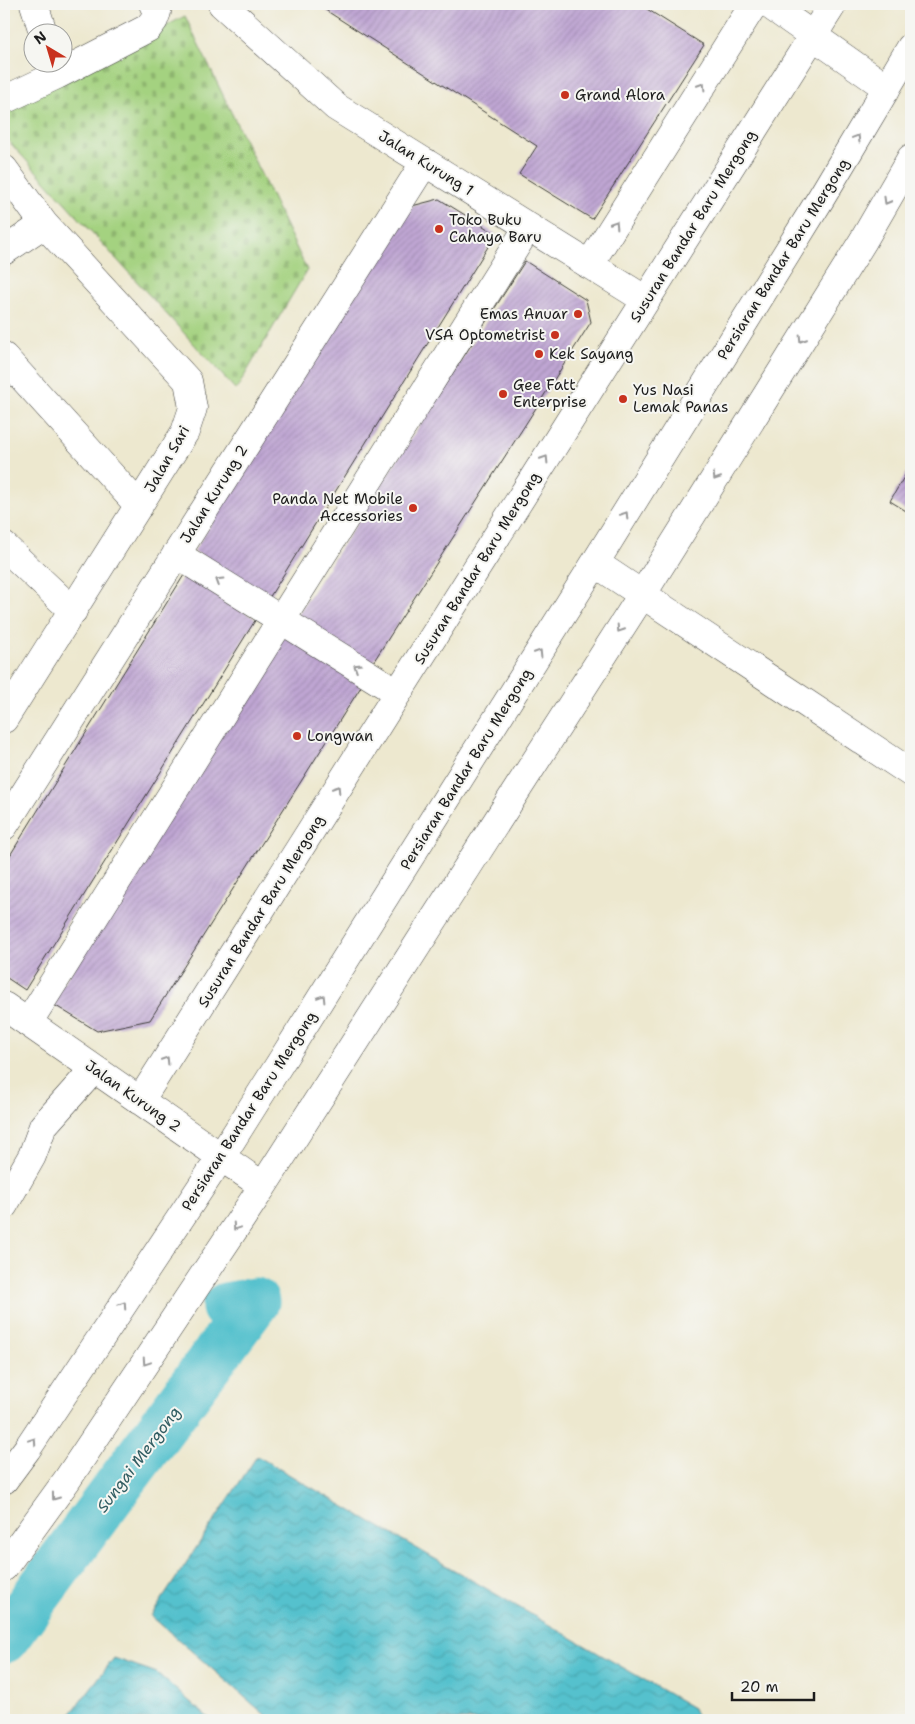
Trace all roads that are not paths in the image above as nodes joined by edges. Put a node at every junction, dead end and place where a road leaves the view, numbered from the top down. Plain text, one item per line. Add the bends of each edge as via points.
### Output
1 (34, 4) edge
2 (154, 4) edge
3 (222, 4) edge
4 (754, 4) edge
5 (768, 4) edge
6 (833, 4) edge
7 (40, 22) edge
8 (813, 36) junction
9 (911, 47) edge
10 (72, 62) edge
11 (50, 72) edge
12 (887, 88) junction
13 (4, 100) edge
14 (911, 158) edge
15 (425, 162) junction
16 (4, 169) edge
17 (44, 224) junction
18 (528, 227) junction
19 (4, 251) edge
20 (589, 265) junction
21 (646, 300) junction
22 (4, 357) edge
23 (139, 506) junction
24 (4, 546) edge
25 (176, 554) junction
26 (595, 563) junction
27 (642, 594) junction
28 (73, 610) junction
29 (282, 620) junction
30 (398, 693) junction
31 (4, 719) edge
32 (911, 773) edge
33 (4, 826) edge
34 (4, 1006) edge
35 (28, 1023) junction
36 (94, 1069) junction
37 (140, 1101) junction
38 (221, 1158) junction
39 (263, 1186) junction
40 (4, 1206) edge
41 (4, 1480) edge
42 (4, 1567) edge

1 - 7 street
2 - 10 street via 157,12 148,28
3 - 15 street, Jalan Kurung 1 via 336,107
20 -> 4 street
5 - 8 street
6 - 8 street, Susuran Bandar Baru Mergong
8 - 12 street
8 - 21 street, Susuran Bandar Baru Mergong
9 - 12 street, Persiaran Bandar Baru Mergong
11 - 13 street
26 -> 12 street, Persiaran Bandar Baru Mergong
14 -> 27 street via 863,241
15 - 18 street, Jalan Kurung 1
15 - 25 street, Jalan Kurung 2
16 - 17 street, Jalan Sari
17 - 19 street
17 - 23 street, Jalan Sari via 188,380 194,408 185,432
18 - 20 street, Jalan Kurung 1
18 - 29 street
20 - 21 street, Jalan Kurung 1
30 -> 21 street, Susuran Bandar Baru Mergong
22 - 23 street
23 - 28 street, Jalan Sari
24 - 28 street
29 -> 25 street
25 - 33 street, Jalan Kurung 2
26 - 27 street
38 -> 26 street, Persiaran Bandar Baru Mergong
27 - 32 street
27 -> 39 street
28 - 31 street, Jalan Sari
30 -> 29 street
29 - 35 street
37 -> 30 street, Susuran Bandar Baru Mergong
34 - 35 street, Jalan Kurung 2
35 - 36 street, Jalan Kurung 2
36 - 37 street, Jalan Kurung 2
36 - 40 street via 43,1126 32,1156
37 - 38 street, Jalan Kurung 2
38 - 39 street, Jalan Kurung 2
41 -> 38 street, Persiaran Bandar Baru Mergong
39 -> 42 street via 67,1480

